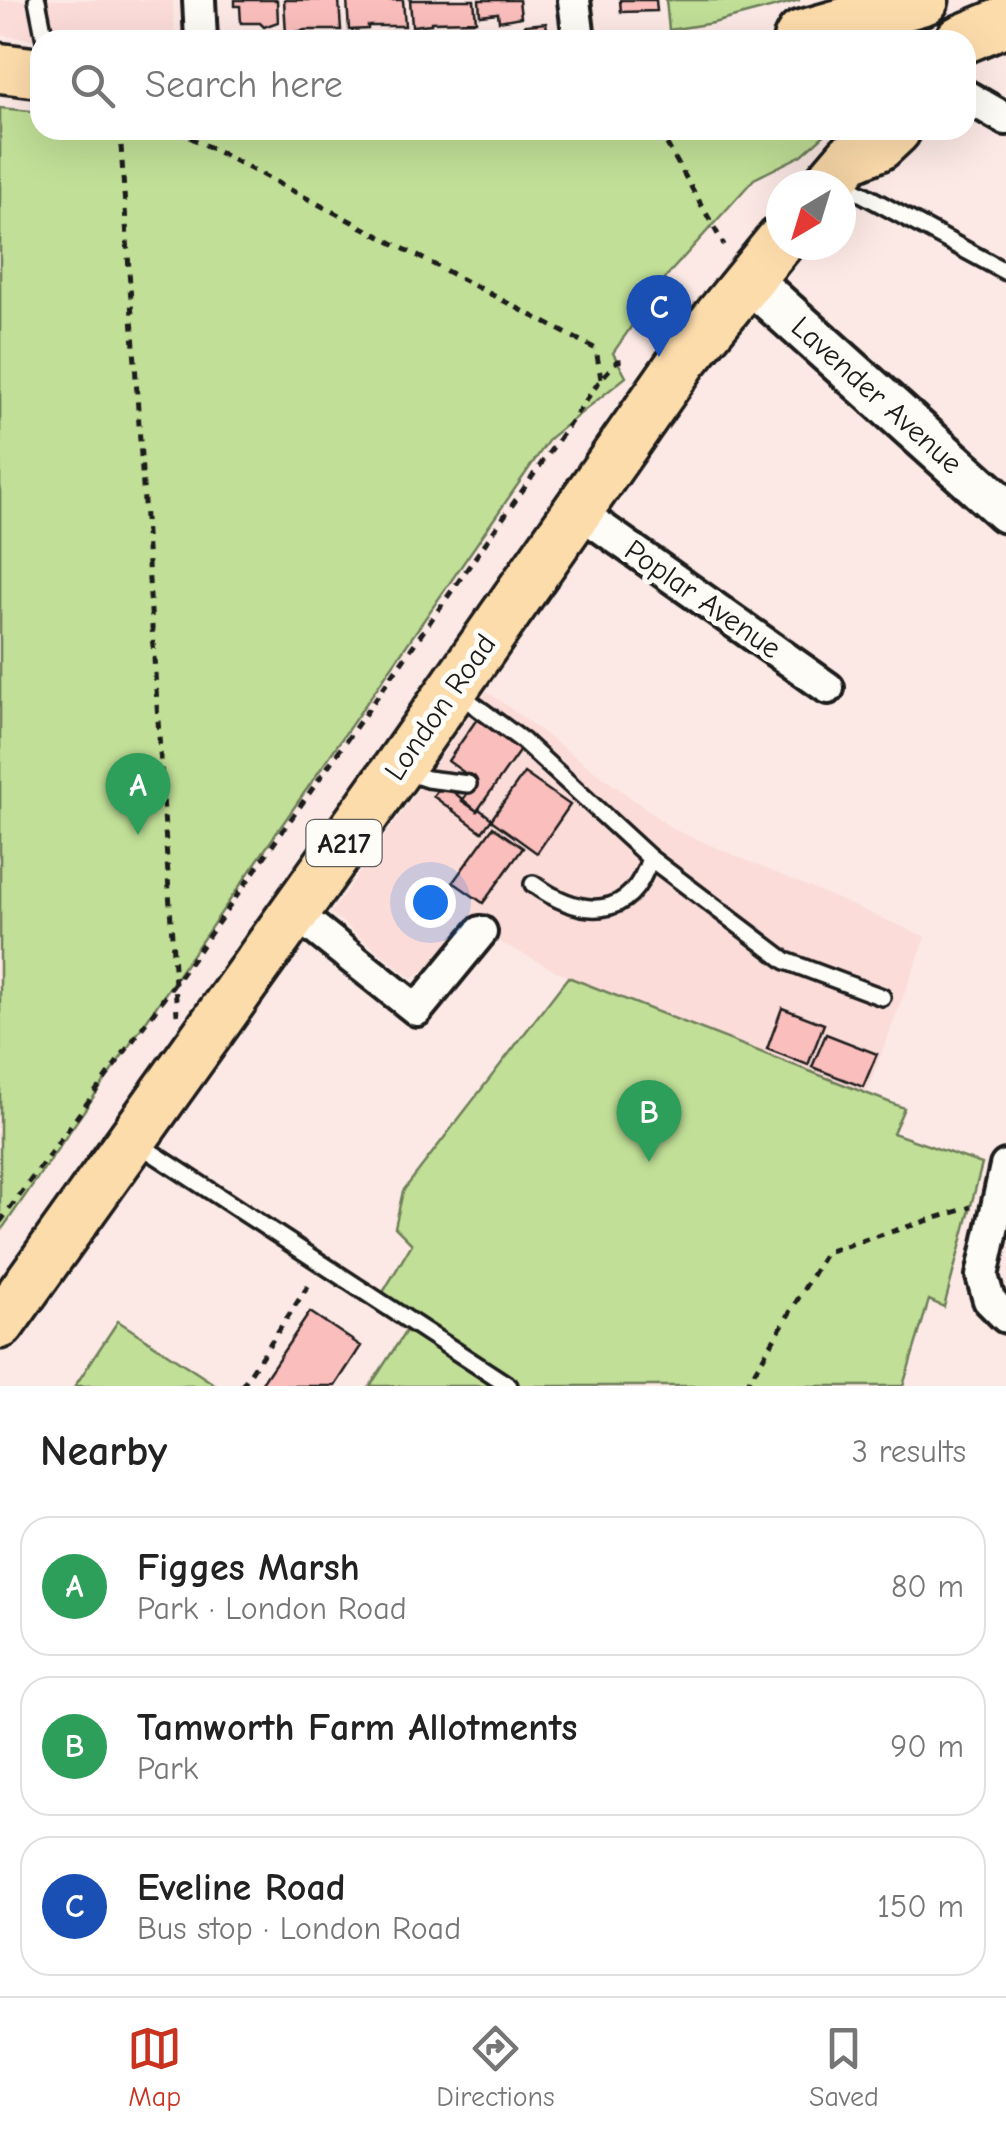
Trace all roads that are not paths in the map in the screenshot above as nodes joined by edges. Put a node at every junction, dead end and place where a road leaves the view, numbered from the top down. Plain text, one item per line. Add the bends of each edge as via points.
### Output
1 (36, 0) edge
2 (198, 0) edge
3 (574, 0) edge
4 (922, 9) edge
5 (1006, 21) edge
6 (42, 30) edge
7 (200, 30) edge
8 (577, 30) edge
9 (817, 30) edge
10 (940, 30) edge
11 (976, 33) edge
12 (0, 68) edge
13 (30, 72) edge
14 (976, 102) edge
15 (1006, 119) edge
16 (886, 140) edge
17 (843, 161) edge
18 (766, 247) edge
19 (736, 262) junction
20 (1006, 272) edge
21 (578, 510) junction
22 (1006, 511) edge
23 (828, 688) dead end
24 (450, 693) junction
25 (397, 769) junction
26 (468, 784) dead end
27 (650, 858) junction
28 (534, 884) dead end
29 (294, 912) junction
30 (481, 932) dead end
31 (882, 997) dead end
32 (136, 1134) junction
33 (1006, 1166) edge
34 (1006, 1317) edge
35 (0, 1324) edge
36 (509, 1386) edge

1 - 6 lane
2 - 7 street
3 - 8 street
4 - 9 main road
4 - 10 main road
5 - 11 main road
12 - 13 main road
14 - 15 street
16 - 17 main road
17 - 20 lane via 856,190
18 - 19 main road, London Road / A217
19 - 21 main road, London Road / A217 via 684,359
19 - 22 street, Lavender Avenue
21 - 23 street, Poplar Avenue
21 - 24 main road, London Road / A217
24 - 25 main road, London Road / A217
24 - 27 lane via 523,742
25 - 26 lane
25 - 29 main road, London Road / A217
27 - 28 lane via 625,900 602,910 556,900
27 - 31 lane via 786,962
29 - 30 street via 417,1010
29 - 32 main road, London Road / A217
32 - 35 main road, London Road / A217
32 - 36 lane via 150,1152
33 - 34 street via 982,1276 989,1300

